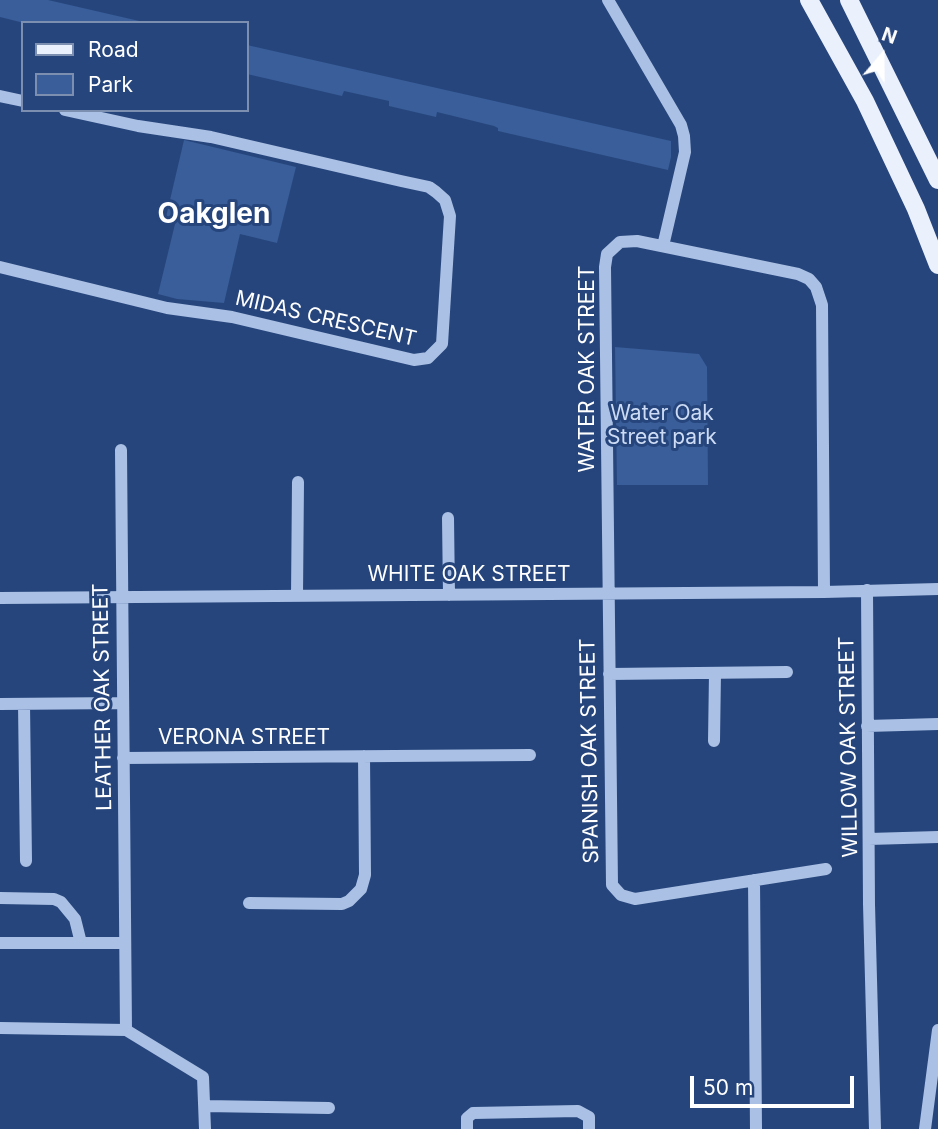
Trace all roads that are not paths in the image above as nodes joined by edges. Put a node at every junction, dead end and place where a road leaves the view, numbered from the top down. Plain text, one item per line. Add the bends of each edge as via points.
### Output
1 (608, 0) edge
2 (809, 0) edge
3 (849, 0) edge
4 (0, 96) edge
5 (21, 100) edge
6 (74, 112) edge
7 (938, 180) edge
8 (663, 246) junction
9 (938, 265) edge
10 (0, 267) edge
11 (121, 450) dead end
12 (298, 482) dead end
13 (448, 518) dead end
14 (938, 589) edge
15 (867, 590) junction
16 (824, 592) junction
17 (608, 594) junction
18 (449, 595) junction
19 (297, 596) junction
20 (122, 597) junction
21 (0, 598) edge
22 (787, 672) dead end
23 (715, 673) junction
24 (608, 674) junction
25 (123, 703) junction
26 (0, 704) edge
27 (24, 704) junction
28 (938, 724) edge
29 (867, 726) junction
30 (714, 741) dead end
31 (530, 755) dead end
32 (364, 756) junction
33 (124, 758) junction
34 (938, 837) edge
35 (869, 839) junction
36 (26, 861) dead end
37 (826, 869) dead end
38 (754, 880) junction
39 (0, 898) edge
40 (249, 903) dead end
41 (0, 943) edge
42 (81, 943) junction
43 (125, 943) junction
44 (0, 1028) edge
45 (126, 1030) junction
46 (938, 1030) edge
47 (205, 1106) junction
48 (329, 1108) dead end
49 (205, 1129) edge
50 (467, 1129) edge
51 (589, 1129) edge
52 (756, 1129) edge
53 (875, 1129) edge
54 (925, 1129) edge

1 - 8 street via 684,136 685,152
2 - 9 main road via 865,101
3 - 7 main road
4 - 5 street
6 - 10 street, MIDAS CRESCENT via 224,140 436,191 450,216 442,344 428,358 414,360
8 - 16 street, WATER OAK STREET via 798,274 813,283 821,296
8 - 17 street, WATER OAK STREET via 625,240 611,249 605,260
11 - 20 street, LEATHER OAK STREET
12 - 19 street
13 - 18 street
14 - 15 street, WHITE OAK STREET
15 - 16 street, WHITE OAK STREET
15 - 29 street, WILLOW OAK STREET
16 - 17 street, WHITE OAK STREET
17 - 18 street, WHITE OAK STREET
17 - 24 street, SPANISH OAK STREET
18 - 19 street, WHITE OAK STREET
19 - 20 street, WHITE OAK STREET
20 - 21 street, WHITE OAK STREET
20 - 25 street, LEATHER OAK STREET
22 - 23 street
23 - 24 street
23 - 30 street
24 - 38 street, SPANISH OAK STREET via 611,879 615,890 635,899
25 - 27 street
25 - 33 street, LEATHER OAK STREET
26 - 27 street
27 - 36 street
28 - 29 street
29 - 35 street, WILLOW OAK STREET
31 - 32 street, VERONA STREET
32 - 33 street, VERONA STREET
32 - 40 street via 365,875 356,895 342,904
33 - 43 street, LEATHER OAK STREET
34 - 35 street
35 - 53 street, WILLOW OAK STREET
37 - 38 street, SPANISH OAK STREET
38 - 52 street
39 - 42 street via 61,902 75,919
41 - 42 street
42 - 43 street
43 - 45 street, LEATHER OAK STREET
44 - 45 street
45 - 47 street via 200,1074 205,1083
46 - 54 street
47 - 48 street
47 - 49 street
50 - 51 street via 467,1118 473,1113 578,1111 589,1117

